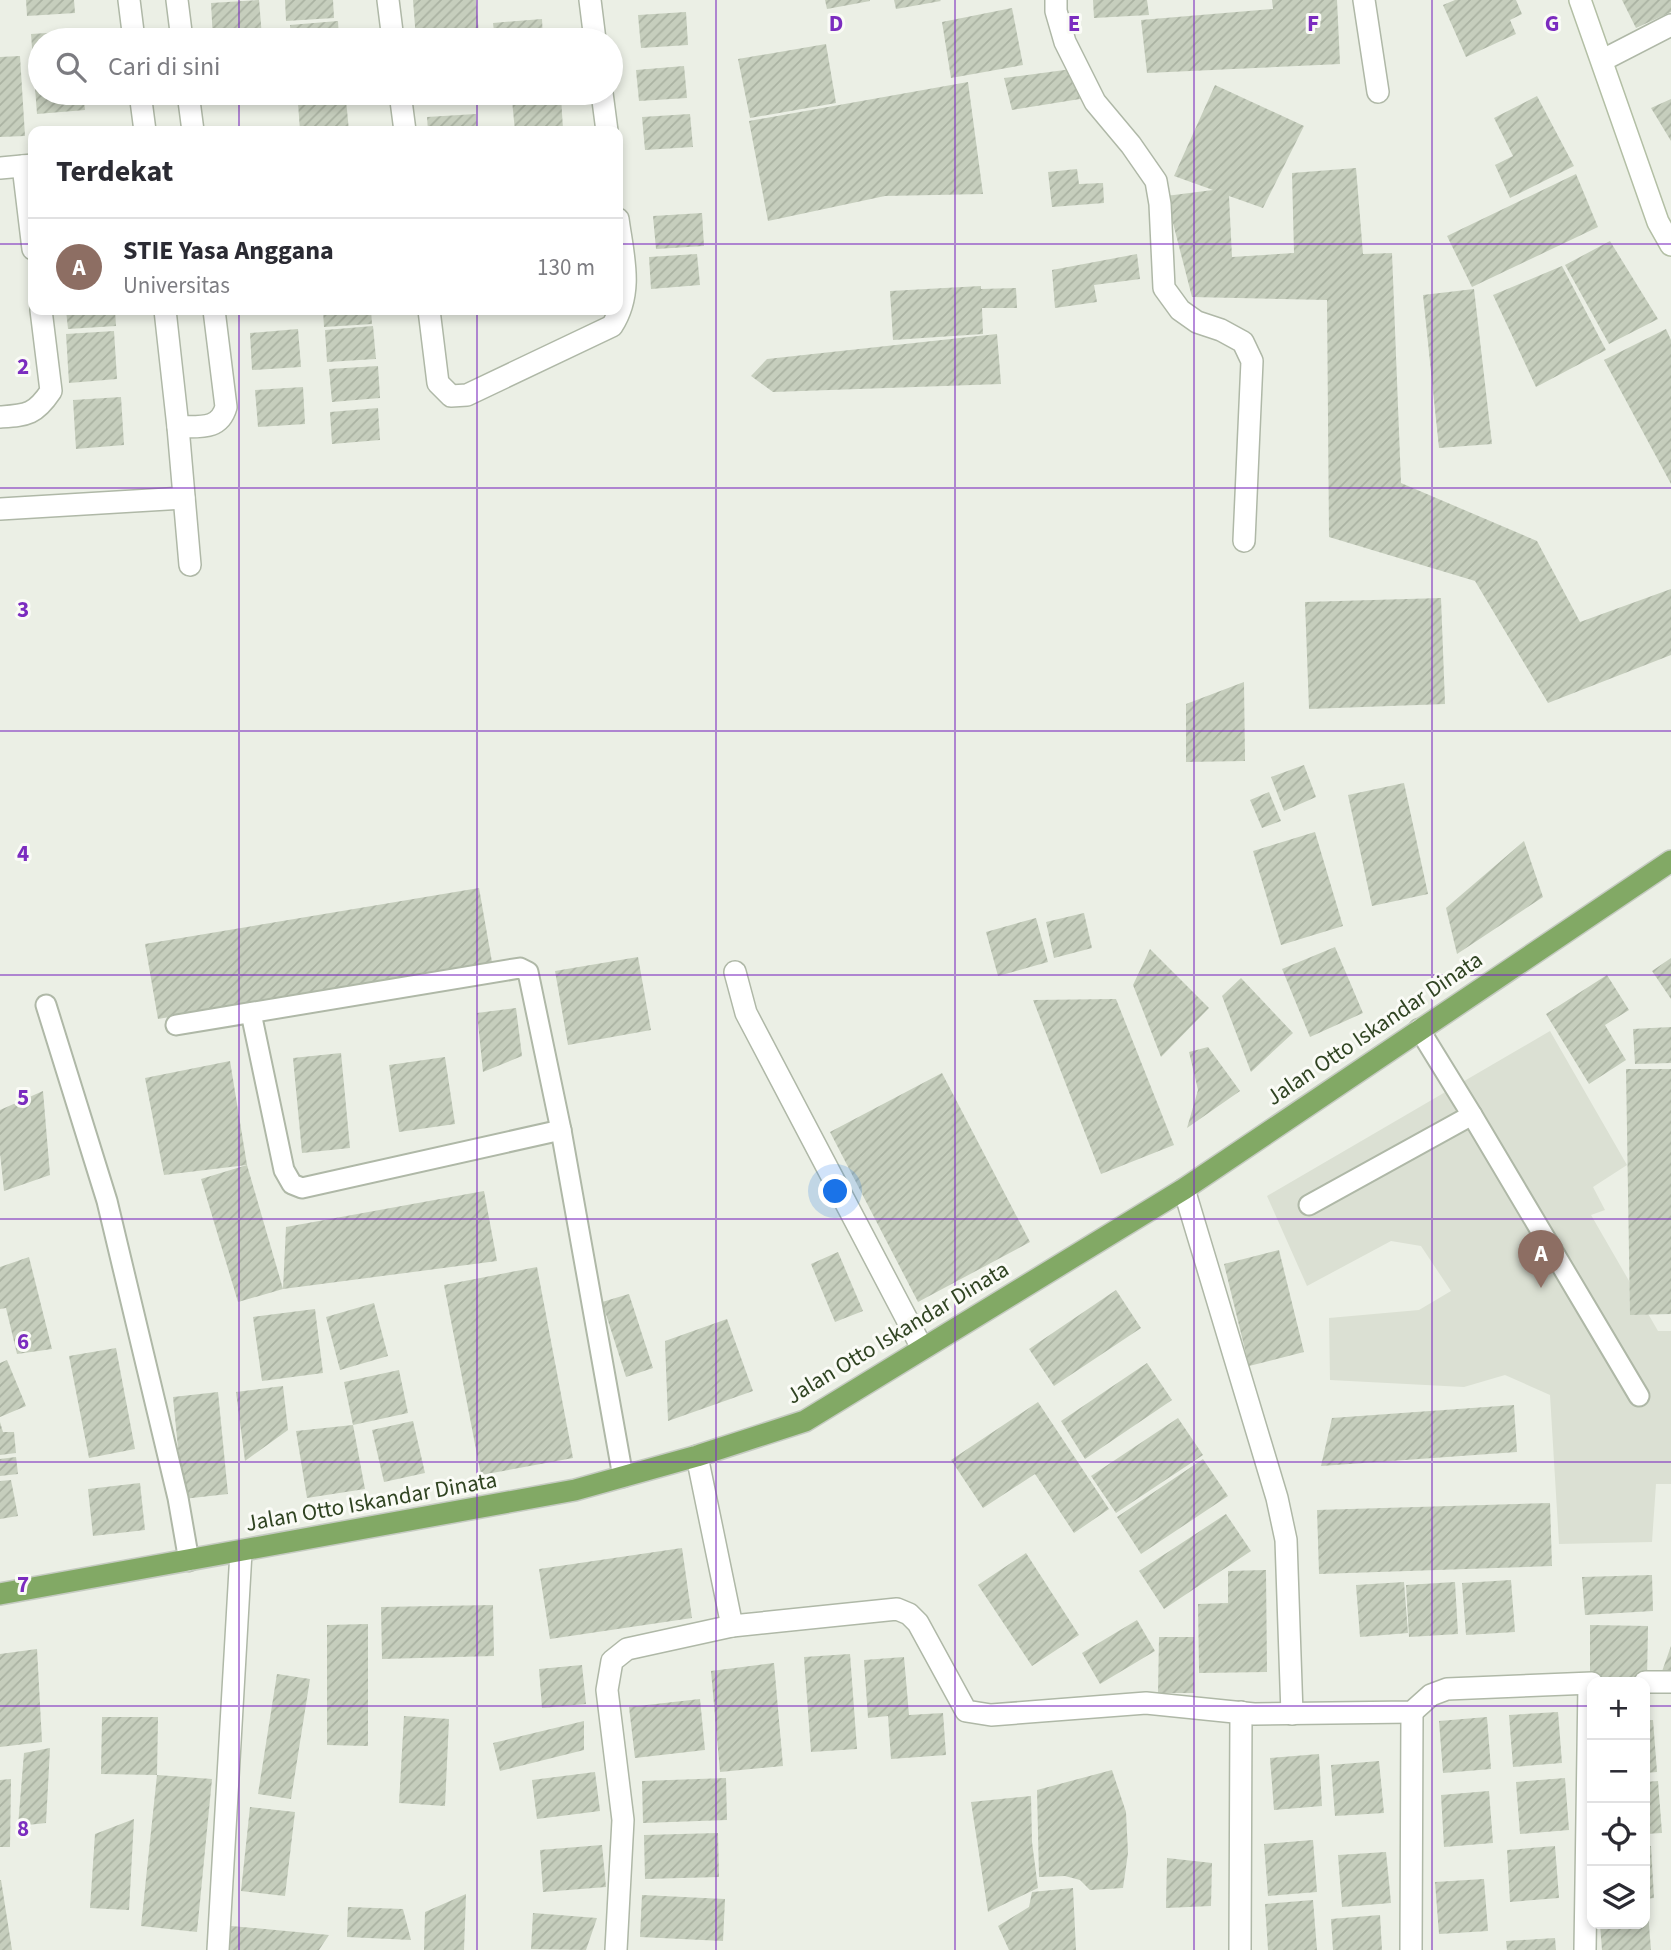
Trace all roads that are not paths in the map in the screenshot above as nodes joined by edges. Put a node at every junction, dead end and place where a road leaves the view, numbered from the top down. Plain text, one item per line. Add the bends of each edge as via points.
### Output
1 (129, 0) edge
2 (177, 0) edge
3 (388, 0) edge
4 (590, 0) edge
5 (1056, 0) edge
6 (1364, 0) edge
7 (1580, 0) edge
8 (1671, 25) edge
9 (132, 28) edge
10 (180, 28) edge
11 (392, 28) edge
12 (594, 28) edge
13 (1603, 60) junction
14 (1378, 92) dead end
15 (142, 105) edge
16 (190, 105) edge
17 (402, 105) edge
18 (604, 105) edge
19 (144, 126) edge
20 (192, 126) edge
21 (404, 126) edge
22 (606, 126) edge
23 (28, 165) edge
24 (0, 168) edge
25 (1671, 245) edge
26 (623, 273) edge
27 (623, 304) edge
28 (42, 315) edge
29 (166, 315) edge
30 (215, 315) edge
31 (430, 315) edge
32 (618, 315) edge
33 (0, 417) edge
34 (178, 427) junction
35 (184, 498) junction
36 (0, 509) edge
37 (1244, 541) dead end
38 (190, 565) dead end
39 (1671, 861) edge
40 (735, 972) dead end
41 (46, 1005) dead end
42 (251, 1013) junction
43 (176, 1025) dead end
44 (1419, 1029) junction
45 (1472, 1115) junction
46 (561, 1130) junction
47 (1184, 1189) junction
48 (1309, 1205) dead end
49 (922, 1348) junction
50 (1639, 1396) dead end
51 (697, 1456) junction
52 (623, 1477) junction
53 (241, 1552) junction
54 (189, 1561) junction
55 (0, 1594) edge
56 (732, 1626) junction
57 (1650, 1682) edge
58 (1671, 1682) edge
59 (1587, 1684) edge
60 (1241, 1712) junction
61 (1412, 1712) junction
62 (1293, 1714) junction
63 (1589, 1740) edge
64 (218, 1950) edge
65 (616, 1950) edge
66 (1240, 1950) edge
67 (1411, 1950) edge
68 (1585, 1950) edge

1 - 9 street
2 - 10 street
3 - 11 street
4 - 12 street
5 - 37 street via 1065,42 1094,102 1156,181 1164,288 1180,310 1197,322 1243,342 1252,361
6 - 14 street
7 - 13 street
8 - 13 street
13 - 25 street via 1658,222
15 - 19 street
16 - 20 street
17 - 21 street
18 - 22 street
23 - 24 street
26 - 27 street
28 - 33 street via 51,391 39,409
29 - 34 street
30 - 34 street via 226,407 223,418 214,424
31 - 32 street via 438,383 451,397 467,395 612,326
34 - 35 street
35 - 36 street
35 - 38 street
39 - 44 main road, Jalan Otto Iskandar Dinata
40 - 49 street via 746,1013
41 - 54 lane via 107,1201
42 - 43 lane
42 - 46 lane via 524,969
42 - 46 lane via 284,1170 292,1184 303,1188
44 - 45 lane
44 - 47 main road, Jalan Otto Iskandar Dinata
45 - 48 lane
45 - 50 lane
46 - 52 lane
47 - 49 main road, Jalan Otto Iskandar Dinata
47 - 62 street via 1286,1540
49 - 51 main road, Jalan Otto Iskandar Dinata via 805,1421
51 - 52 main road, Jalan Otto Iskandar Dinata
51 - 56 street
52 - 53 main road, Jalan Otto Iskandar Dinata via 575,1490
53 - 54 main road, Jalan Otto Iskandar Dinata
53 - 64 street
54 - 55 main road, Jalan Otto Iskandar Dinata
56 - 60 street via 897,1609 918,1623 966,1711 991,1715 1146,1703
56 - 65 street via 627,1649 612,1661 607,1690 623,1820
57 - 58 street
59 - 61 street via 1447,1689 1431,1695
60 - 62 street
60 - 66 street
61 - 62 street
61 - 67 street
63 - 68 street

